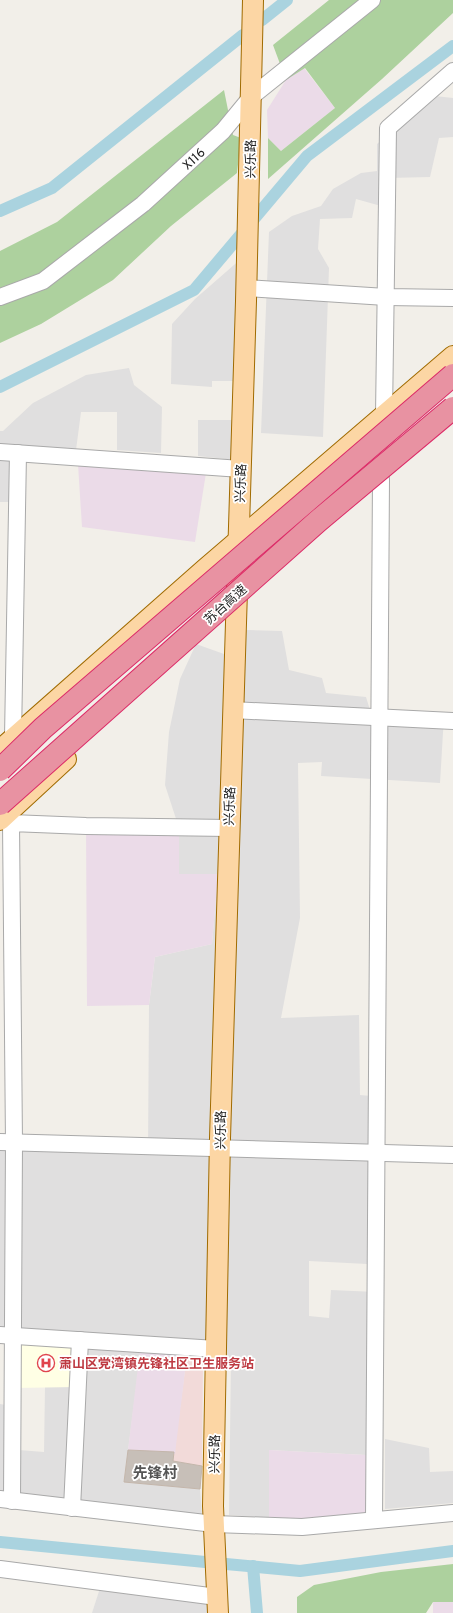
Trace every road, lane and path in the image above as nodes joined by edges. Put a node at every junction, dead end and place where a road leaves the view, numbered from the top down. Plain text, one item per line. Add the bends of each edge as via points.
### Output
1 (253, 0) edge
2 (372, 0) edge
3 (453, 71) edge
4 (251, 97) junction
5 (247, 288) junction
6 (386, 297) junction
7 (0, 298) edge
8 (453, 298) edge
9 (453, 356) edge
10 (453, 375) edge
11 (453, 408) edge
12 (384, 415) junction
13 (453, 421) edge
14 (0, 452) edge
15 (18, 453) junction
16 (241, 469) junction
17 (381, 479) junction
18 (238, 540) junction
19 (236, 608) junction
20 (232, 710) junction
21 (381, 718) junction
22 (453, 721) edge
23 (7, 743) edge
24 (0, 770) edge
25 (0, 804) edge
26 (0, 820) edge
27 (229, 828) junction
28 (7, 1143) edge
29 (220, 1150) junction
30 (377, 1153) junction
31 (453, 1156) edge
32 (6, 1335) edge
33 (80, 1340) junction
34 (216, 1349) junction
35 (6, 1500) edge
36 (72, 1508) junction
37 (453, 1513) edge
38 (374, 1520) junction
39 (214, 1524) junction
40 (0, 1569) edge
41 (218, 1605) edge

1 - 4 main road, 兴乐路
2 - 4 street, X116
3 - 6 street via 388,128
4 - 5 main road, 兴乐路
4 - 7 street, X116 via 223,131 143,204 42,281
5 - 6 street
5 - 16 main road, 兴乐路
6 - 8 street
6 - 12 street
9 - 12 main road
10 - 24 highway, 苏台高速, bridge via 44,728
11 - 25 highway, 苏台高速, bridge via 318,520
12 - 18 main road
13 - 17 main road
14 - 15 street
15 - 16 street
15 - 23 street
16 - 18 main road, 兴乐路
17 - 19 main road
17 - 21 street
18 - 19 main road, 兴乐路
18 - 23 main road
19 - 20 main road, 兴乐路
19 - 26 main road via 172,662
20 - 21 street
20 - 27 main road, 兴乐路
21 - 22 street
21 - 30 street
27 - 28 street via 11,823
27 - 29 main road, 兴乐路
28 - 29 street
28 - 32 street
29 - 30 street
29 - 34 main road, 兴乐路
30 - 31 street
30 - 38 street
32 - 33 street
32 - 35 street
33 - 34 street
33 - 36 street
34 - 39 main road, 兴乐路
35 - 36 street
36 - 39 street
37 - 38 street
38 - 39 street via 302,1527
39 - 41 main road, 兴乐路
40 - 41 street

